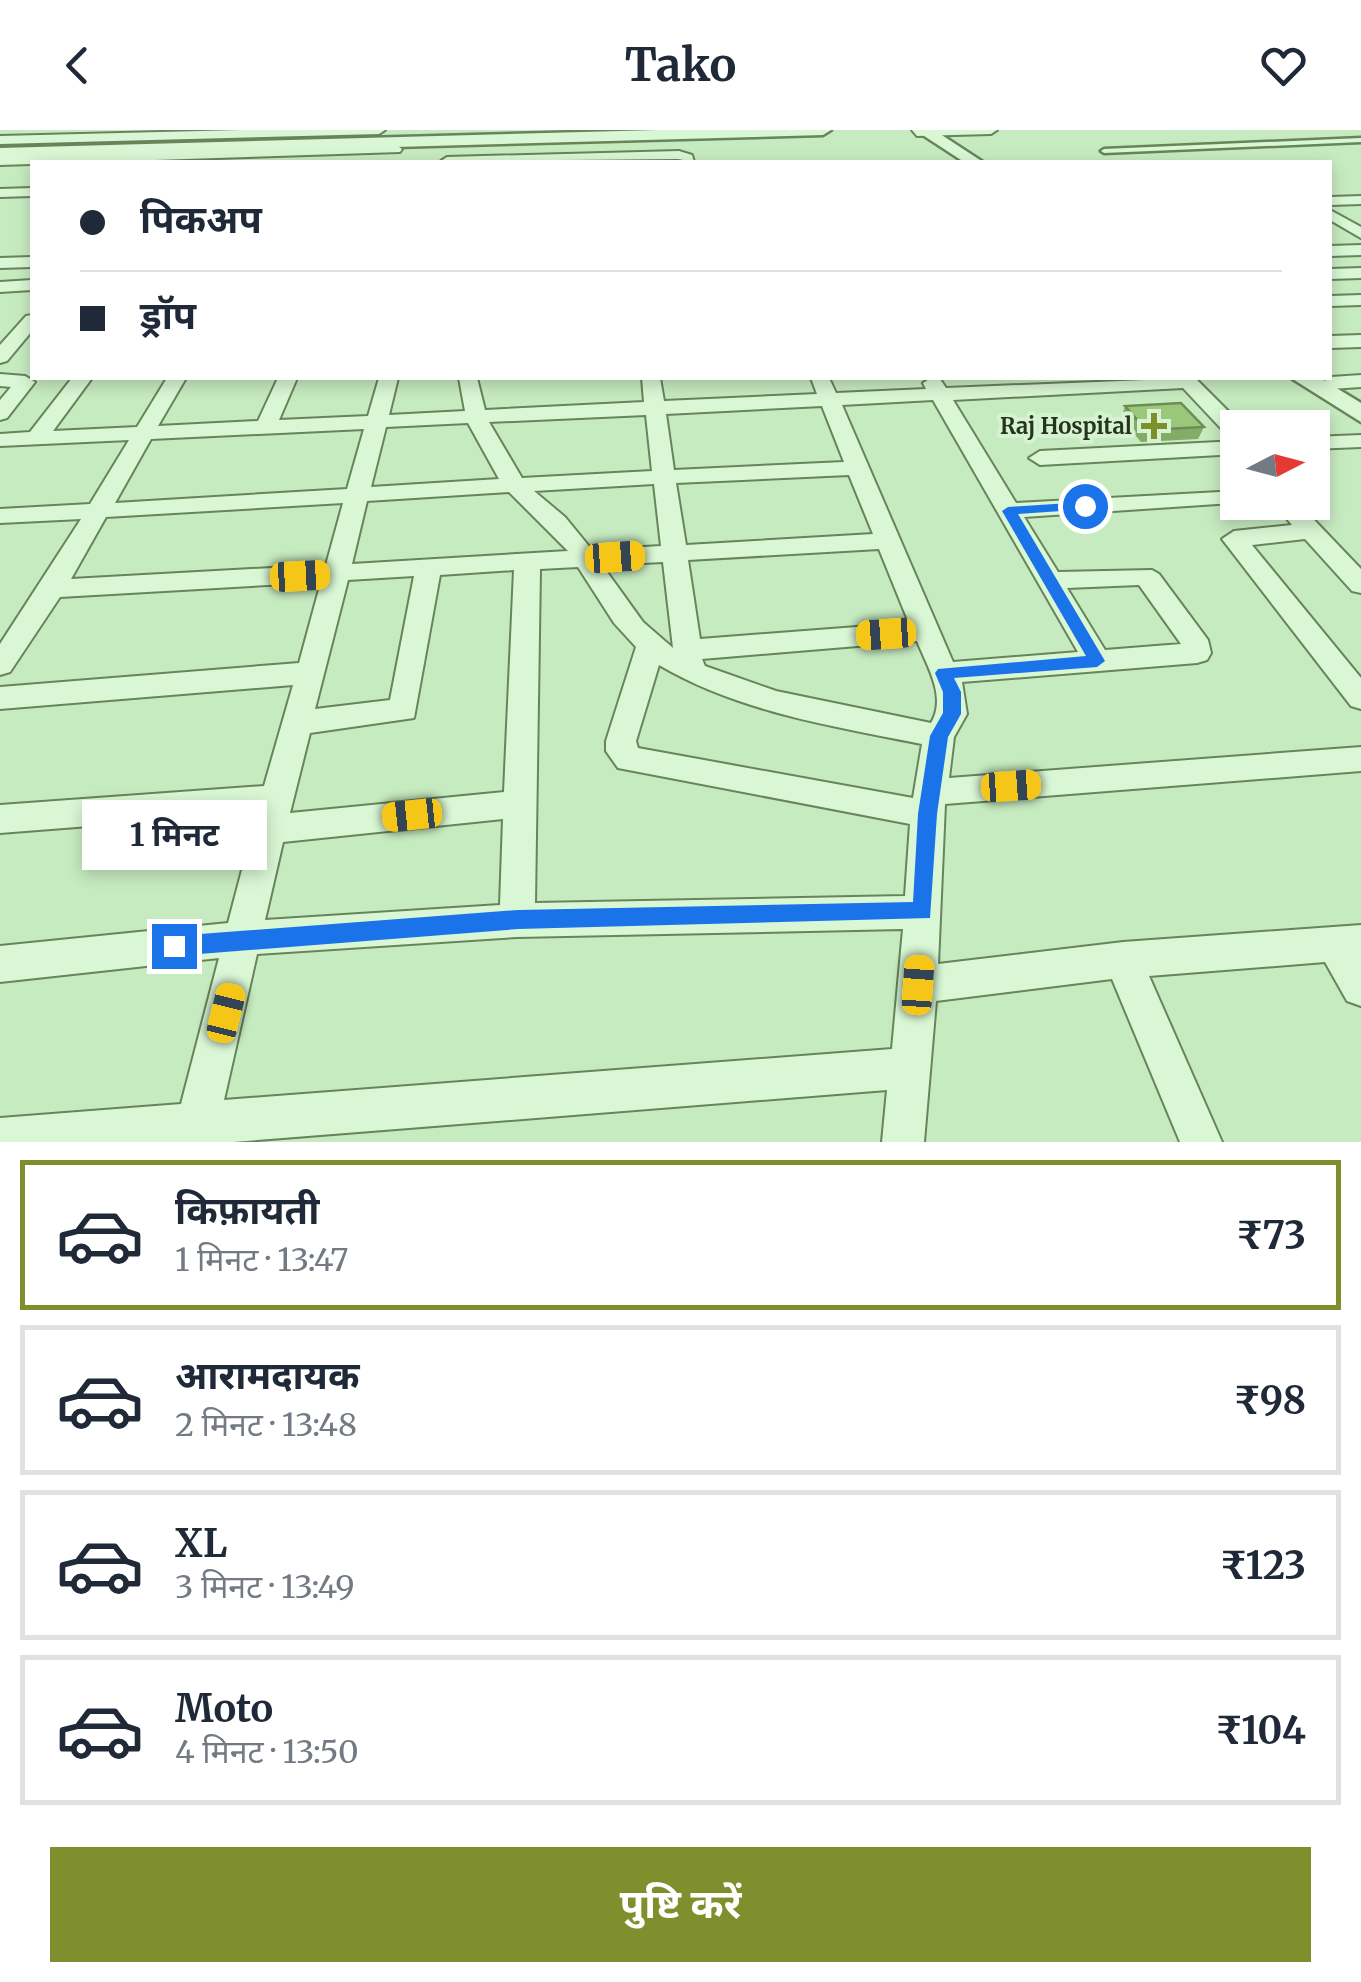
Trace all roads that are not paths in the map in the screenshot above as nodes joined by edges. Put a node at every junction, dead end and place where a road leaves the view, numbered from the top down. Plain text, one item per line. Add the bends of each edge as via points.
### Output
1 (378, 130) edge
2 (664, 130) edge
3 (823, 130) edge
4 (991, 130) edge
5 (1284, 130) edge
6 (919, 131) edge
7 (600, 133) edge
8 (62, 134) edge
9 (248, 138) edge
10 (453, 140) junction
11 (1361, 140) edge
12 (1307, 142) junction
13 (0, 147) edge
14 (133, 147) edge
15 (395, 151) edge
16 (1104, 151) dead end
17 (203, 155) edge
18 (448, 160) edge
19 (575, 160) edge
20 (623, 160) edge
21 (688, 160) edge
22 (958, 160) edge
23 (971, 160) edge
24 (0, 161) edge
25 (7, 193) edge
26 (1332, 201) edge
27 (1359, 202) edge
28 (0, 205) edge
29 (1332, 215) edge
30 (1361, 233) edge
31 (30, 245) edge
32 (0, 246) edge
33 (1361, 250) edge
34 (1332, 251) edge
35 (30, 262) edge
36 (0, 263) edge
37 (1361, 273) edge
38 (1332, 274) edge
39 (30, 285) edge
40 (0, 286) edge
41 (1361, 300) edge
42 (1332, 302) edge
43 (30, 322) edge
44 (1361, 341) edge
45 (1332, 342) edge
46 (0, 357) edge
47 (0, 380) edge
48 (80, 380) edge
49 (175, 380) edge
50 (286, 380) edge
51 (387, 380) edge
52 (468, 380) edge
53 (651, 380) edge
54 (1186, 380) edge
55 (1305, 380) edge
56 (1327, 380) edge
57 (1078, 382) edge
58 (1361, 382) edge
59 (935, 386) edge
60 (825, 388) edge
61 (1361, 402) edge
62 (654, 408) junction
63 (0, 414) edge
64 (1361, 414) edge
65 (474, 416) junction
66 (377, 421) junction
67 (1220, 424) edge
68 (266, 426) junction
69 (144, 433) junction
70 (37, 438) junction
71 (0, 440) edge
72 (1361, 441) edge
73 (1330, 442) edge
74 (1220, 446) edge
75 (1040, 458) dead end
76 (856, 468) junction
77 (664, 475) junction
78 (518, 488) junction
79 (356, 497) junction
80 (1220, 499) edge
81 (98, 511) junction
82 (1008, 511) junction
83 (0, 516) edge
84 (1301, 520) edge
85 (1311, 531) junction
86 (886, 541) junction
87 (675, 553) junction
88 (585, 559) junction
89 (527, 562) junction
90 (428, 569) junction
91 (335, 574) junction
92 (1050, 581) junction
93 (1361, 585) edge
94 (52, 589) junction
95 (926, 632) junction
96 (652, 645) junction
97 (690, 660) junction
98 (1097, 661) junction
99 (0, 665) edge
100 (309, 673) junction
101 (944, 673) junction
102 (0, 698) edge
103 (1361, 698) edge
104 (297, 723) junction
105 (939, 736) junction
106 (1361, 758) edge
107 (930, 803) junction
108 (520, 804) junction
109 (274, 814) junction
110 (0, 819) edge
111 (923, 912) junction
112 (518, 920) junction
113 (244, 938) junction
114 (1348, 943) edge
115 (1123, 960) junction
116 (0, 964) edge
117 (918, 985) junction
118 (1361, 988) edge
119 (910, 1068) junction
120 (195, 1134) edge
121 (0, 1140) edge
122 (904, 1142) edge
123 (1201, 1142) edge

1 - 9 street
2 - 7 street
3 - 7 street
4 - 6 street
5 - 12 lane
6 - 22 street
6 - 23 street
7 - 9 street
7 - 10 street
8 - 13 street
8 - 14 street
9 - 14 street
9 - 15 street
9 - 17 street
10 - 15 street
10 - 18 street
11 - 12 lane
12 - 16 lane
13 - 14 street
14 - 17 street
14 - 24 street
15 - 17 street
19 - 20 street
20 - 21 street
25 - 28 street
26 - 27 street
29 - 30 street
31 - 32 street
33 - 34 street
35 - 36 street
37 - 38 street
39 - 40 street
41 - 42 street
43 - 46 street
44 - 45 street
47 - 63 street via 26,382
48 - 70 street
49 - 69 street
50 - 68 street
51 - 66 street
52 - 65 street
53 - 62 street
54 - 57 street
54 - 67 street
55 - 64 street
56 - 58 street
56 - 61 street
57 - 59 street
59 - 60 street
59 - 82 street
60 - 62 street
60 - 76 street
62 - 65 street
62 - 77 street
65 - 66 street
65 - 78 street
66 - 68 street
66 - 79 street
68 - 69 street
69 - 70 street
69 - 81 street
70 - 71 street
72 - 73 street
74 - 75 street
76 - 77 street
76 - 86 street
77 - 78 street
77 - 87 street
78 - 79 street
78 - 88 street
79 - 81 street
79 - 91 street
80 - 82 street
81 - 83 street
81 - 94 street
82 - 92 street
84 - 85 street
85 - 93 street
85 - 103 street via 1234,539
86 - 87 street
86 - 95 street
87 - 88 street
87 - 97 street
88 - 89 street
88 - 96 street
89 - 90 street
89 - 108 street
90 - 91 street
90 - 104 street via 403,710
91 - 94 street
91 - 100 street
92 - 98 street
92 - 98 street via 1143,576 1198,647 1192,655
94 - 99 street
95 - 97 street
95 - 101 street
96 - 97 street
96 - 107 street via 621,741 629,759
97 - 105 street via 766,698
98 - 101 street
100 - 102 street
100 - 104 street
101 - 105 street via 952,714
104 - 109 street
105 - 107 street
106 - 107 street
107 - 111 street
108 - 109 street
108 - 112 street
109 - 110 street
109 - 113 street
111 - 112 street
111 - 117 street
112 - 113 street
113 - 116 street
113 - 120 street
114 - 115 street
114 - 118 street
115 - 117 street
115 - 123 street
117 - 119 street
119 - 120 street
119 - 122 street
120 - 121 street

